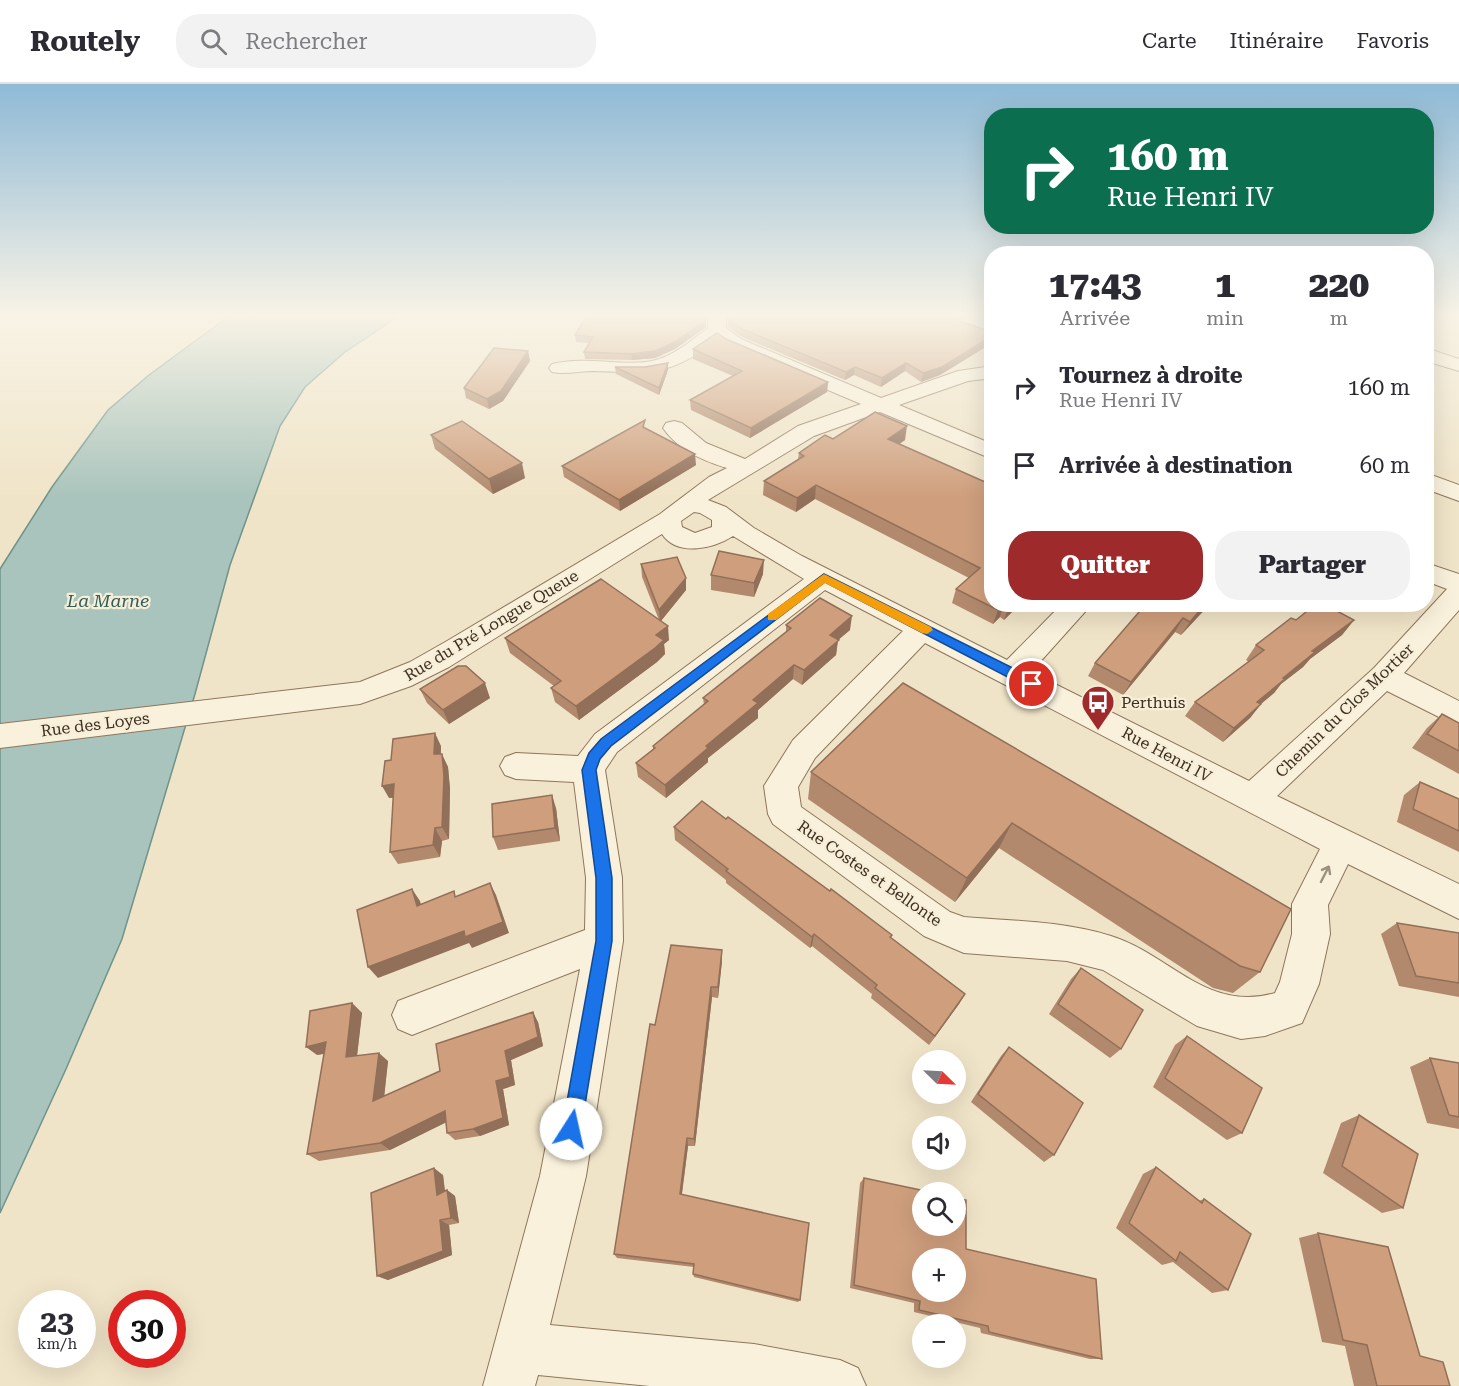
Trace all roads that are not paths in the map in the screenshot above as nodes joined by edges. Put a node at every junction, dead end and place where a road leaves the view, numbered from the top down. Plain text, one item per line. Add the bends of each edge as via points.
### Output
1 (808, 375) edge
2 (967, 375) edge
3 (879, 405) junction
4 (675, 428) dead end
5 (984, 449) edge
6 (748, 467) junction
7 (1434, 483) edge
8 (1459, 494) edge
9 (718, 522) junction
10 (676, 523) junction
11 (1434, 574) edge
12 (824, 577) junction
13 (1459, 584) edge
14 (1459, 593) edge
15 (1071, 612) edge
16 (923, 628) junction
17 (1012, 673) junction
18 (1384, 676) junction
19 (189, 713) joint
20 (1459, 715) edge
21 (0, 736) edge
22 (516, 766) dead end
23 (589, 770) junction
24 (1252, 799) junction
25 (1341, 843) junction
26 (1459, 902) edge
27 (604, 941) junction
28 (412, 1015) dead end
29 (514, 1367) edge
30 (840, 1386) edge

1 - 3 street
2 - 3 street, Rue du Pré Longue Queue
3 - 5 street
3 - 6 street, Rue du Pré Longue Queue via 806,431
4 - 6 street via 694,446
6 - 9 street, Rue du Pré Longue Queue via 727,490
6 - 10 street, Rue du Pré Longue Queue via 717,482
7 - 8 street
9 - 10 street via 695,506
9 - 10 street via 699,541
9 - 12 street, Rue Henri IV
10 - 19 street, Rue du Pré Longue Queue via 612,553 432,664 384,687
11 - 13 street
12 - 16 street, Rue Henri IV
12 - 23 street via 606,742
14 - 18 street, Chemin du Clos Mortier
15 - 17 street
16 - 17 street, Rue Henri IV
16 -> 25 street, Rue Costes et Bellonte via 804,749 781,786 785,814 937,924 964,935 1067,943 1112,954 1211,1012 1240,1018 1264,1016 1288,1009 1299,984 1311,934 1310,904
17 - 24 street, Rue Henri IV
18 - 20 street
18 - 24 street, Chemin du Clos Mortier
19 - 21 street, Rue des Loyes
22 - 23 street
23 - 27 street via 604,878
24 - 25 street, Rue Henri IV
25 - 26 street, Rue Henri IV
27 - 28 street
27 - 29 street via 563,1176
29 - 30 street via 754,1370

